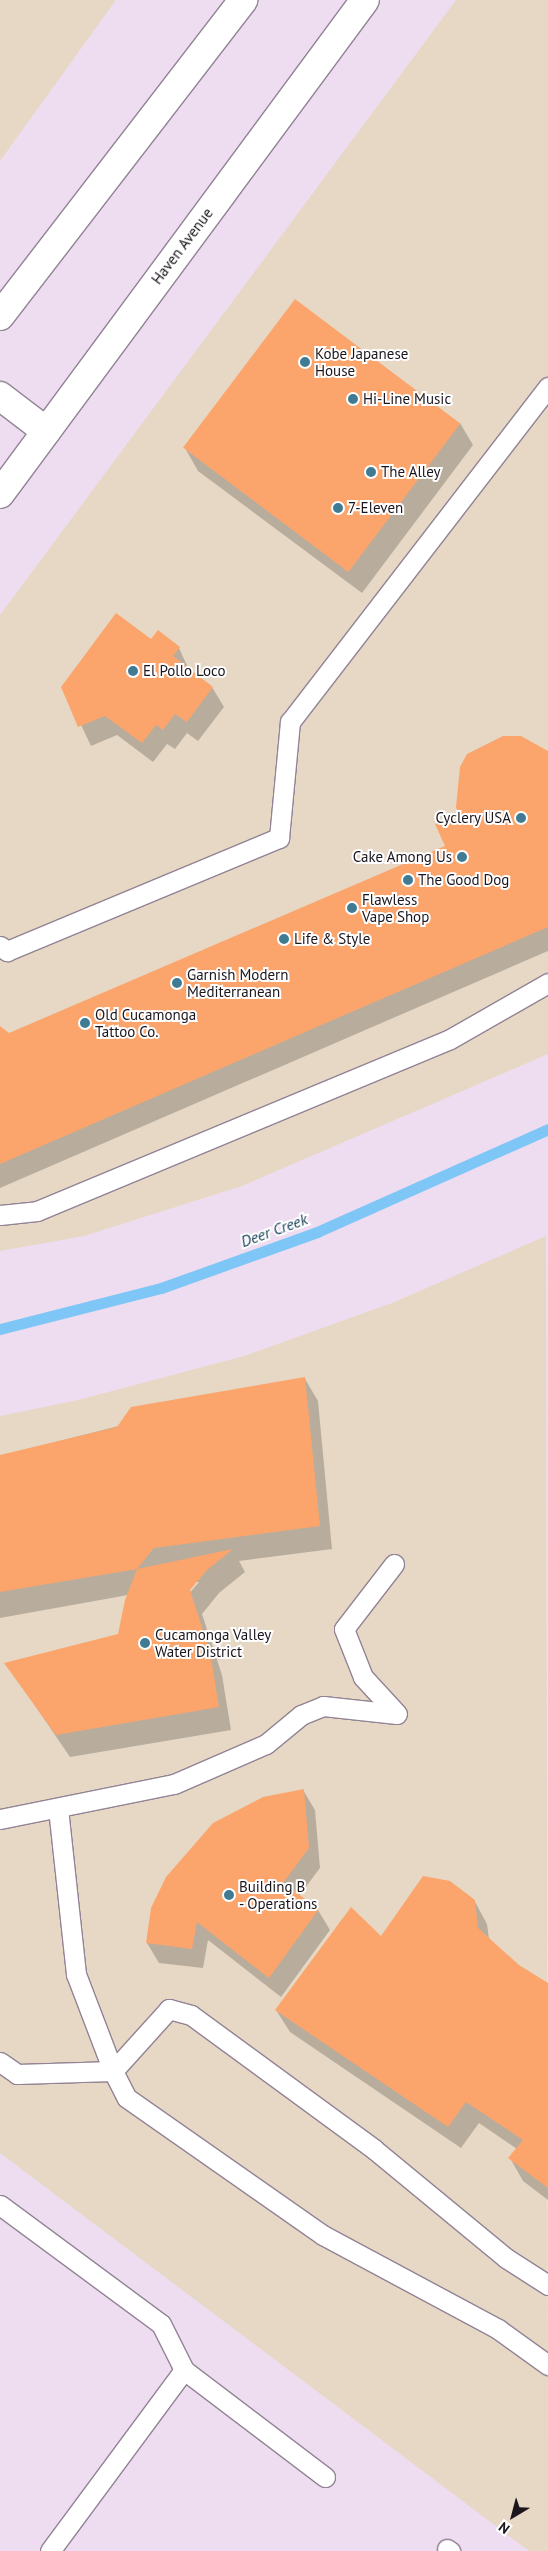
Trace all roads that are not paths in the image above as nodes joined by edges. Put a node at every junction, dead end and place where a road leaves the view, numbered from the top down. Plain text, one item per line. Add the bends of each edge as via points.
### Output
1 (243, 0) edge
2 (366, 0) edge
3 (0, 316) edge
4 (548, 387) edge
5 (0, 396) edge
6 (46, 431) junction
7 (0, 494) edge
8 (0, 946) edge
9 (548, 983) edge
10 (0, 1215) edge
11 (394, 1564) dead end
12 (58, 1808) junction
13 (0, 1819) edge
14 (0, 2062) edge
15 (113, 2071) junction
16 (0, 2205) edge
17 (548, 2284) edge
18 (548, 2365) edge
19 (184, 2370) junction
20 (325, 2476) dead end
21 (50, 2551) edge

1 - 3 main road
2 - 6 main road, Haven Avenue
4 - 8 lane via 290,722 280,838 7,951
5 - 6 main road
6 - 7 main road, Haven Avenue
9 - 10 lane via 450,1039 37,1211
11 - 12 lane via 344,1629 363,1677 397,1714 323,1706 301,1715 266,1744 174,1784
12 - 13 lane
12 - 15 lane via 76,1974
14 - 15 lane via 17,2074
15 - 17 lane via 169,2009 191,2015 374,2149 506,2258
15 - 18 lane via 127,2098 323,2235 498,2329
16 - 19 lane via 161,2324
19 - 20 lane
19 - 21 lane

